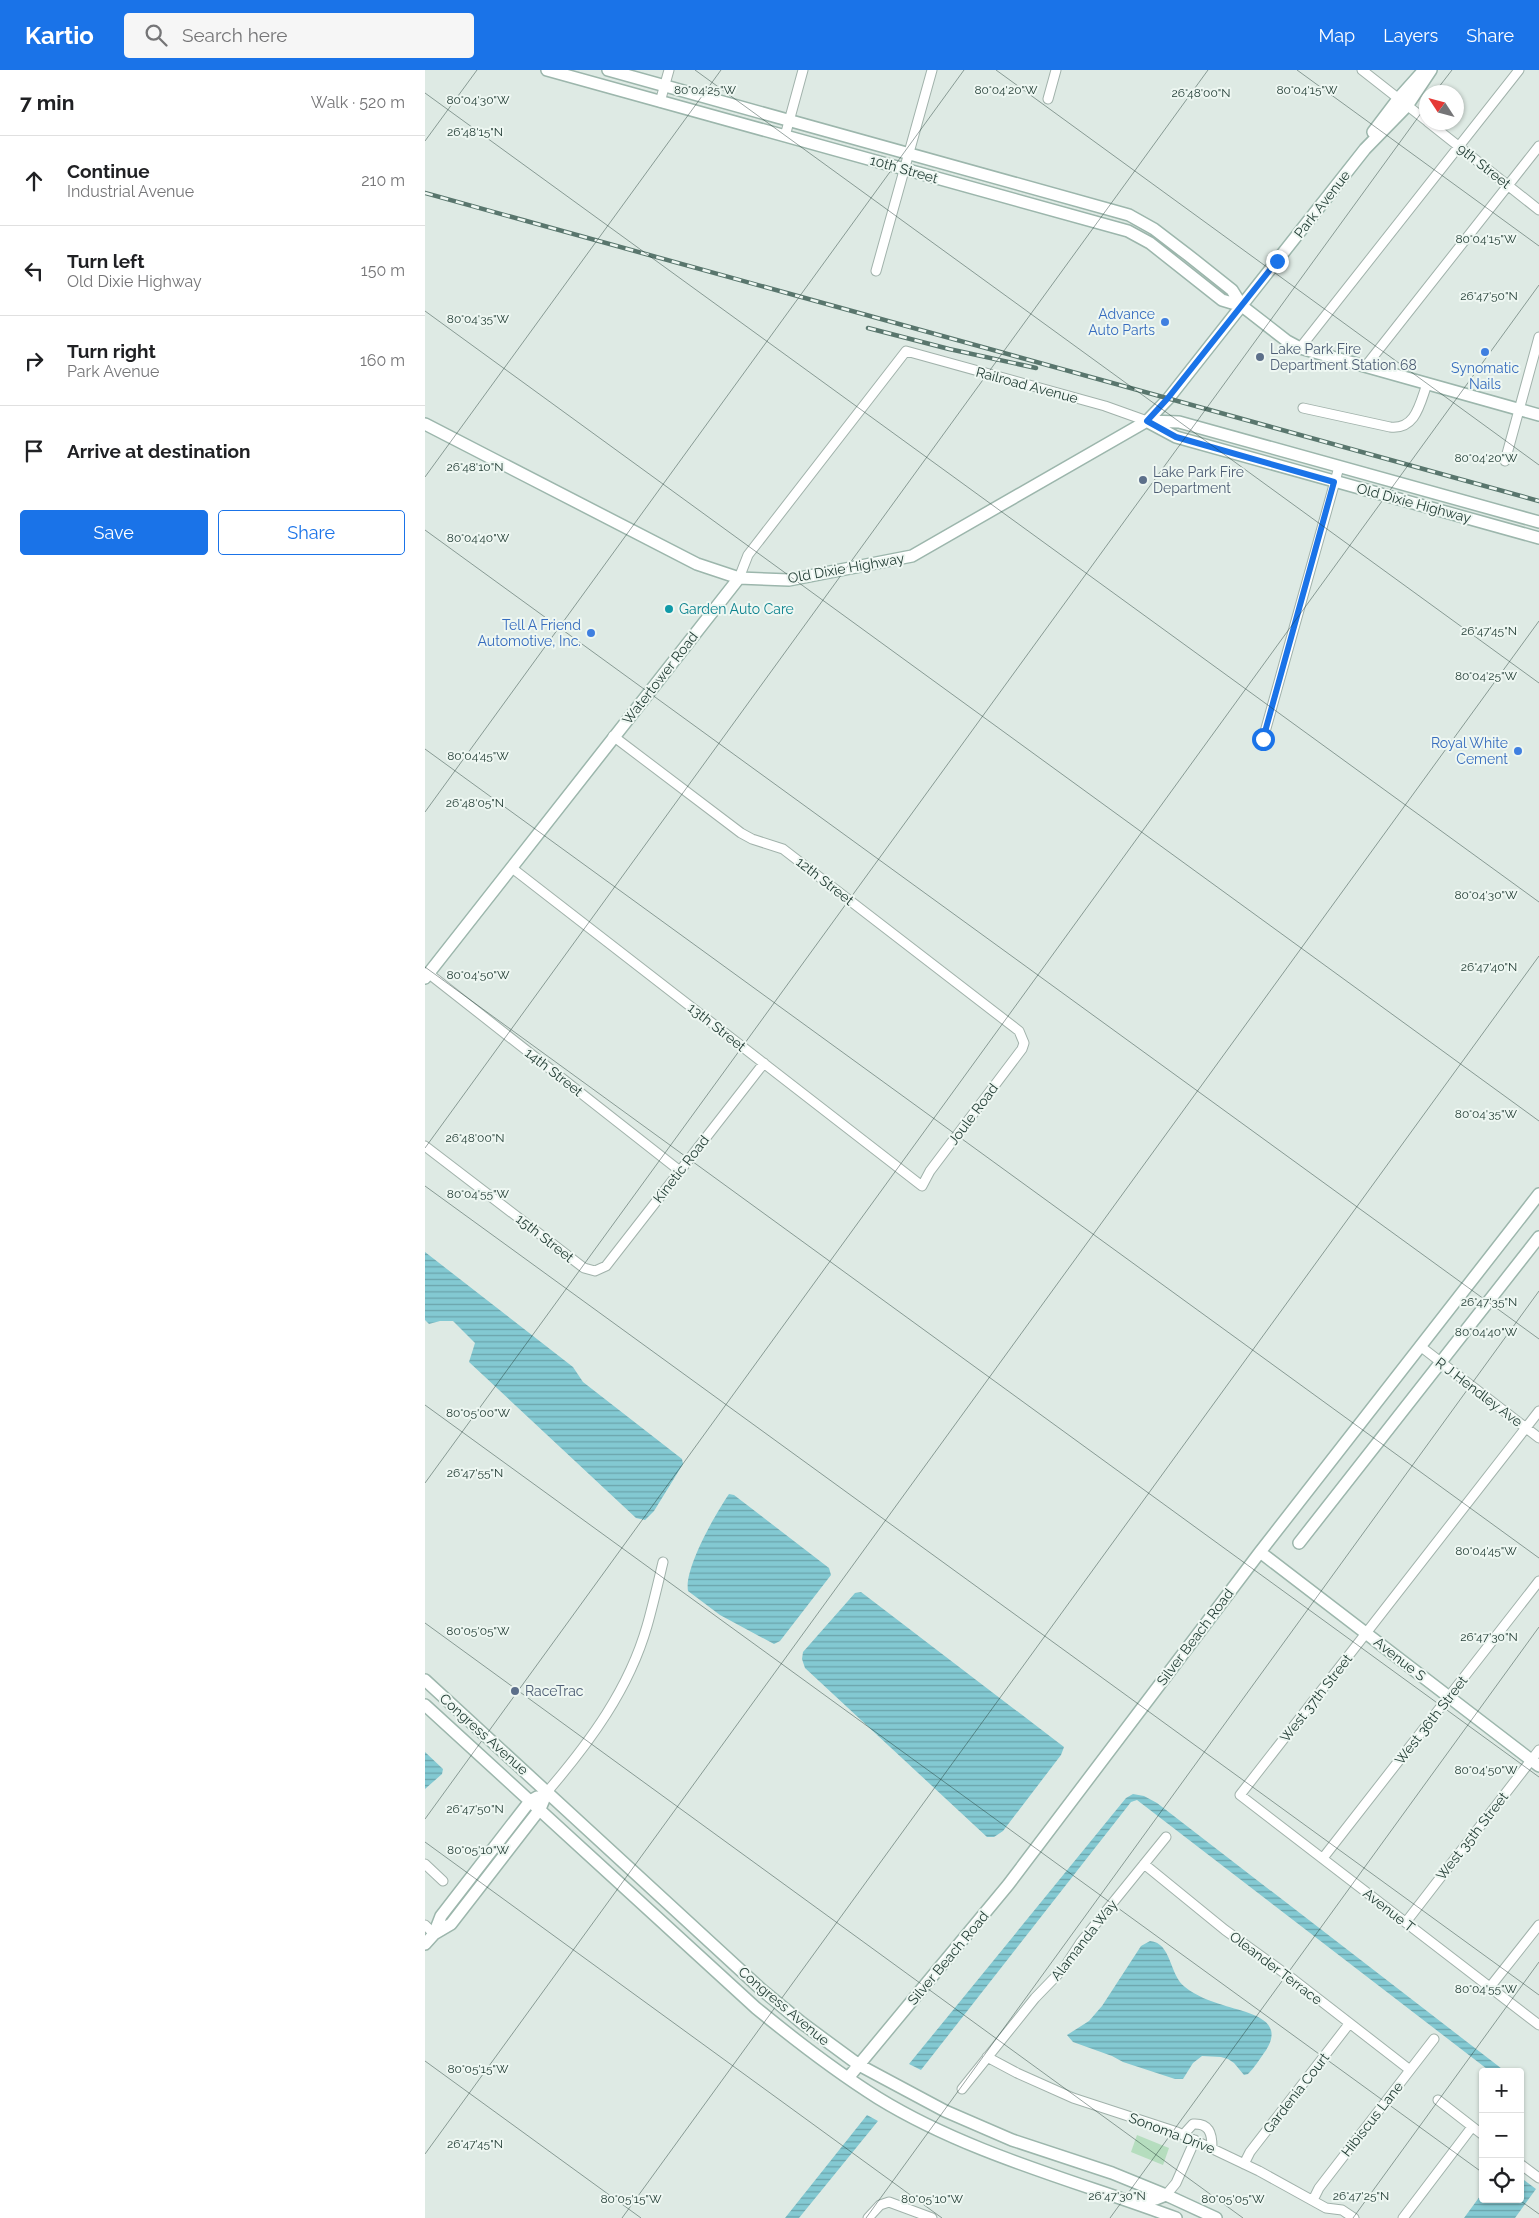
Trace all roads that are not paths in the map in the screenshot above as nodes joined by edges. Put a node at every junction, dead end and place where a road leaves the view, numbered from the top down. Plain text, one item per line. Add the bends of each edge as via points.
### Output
1 (547, 70) edge
2 (608, 70) edge
3 (669, 70) edge
4 (803, 70) edge
5 (933, 70) edge
6 (1056, 70) edge
7 (1362, 70) edge
8 (1424, 70) edge
9 (1431, 70) edge
10 (1519, 70) edge
11 (665, 86) junction
12 (1048, 99) dead end
13 (660, 102) junction
14 (1402, 102) junction
15 (1419, 116) edge
16 (789, 120) junction
17 (1437, 130) edge
18 (785, 136) junction
19 (1458, 146) junction
20 (1539, 146) edge
21 (909, 155) junction
22 (905, 169) junction
23 (1508, 185) junction
24 (1539, 210) edge
25 (876, 272) dead end
26 (1242, 306) junction
27 (1539, 337) edge
28 (1300, 348) junction
29 (906, 351) joint
30 (1365, 367) junction
31 (1427, 384) junction
32 (1303, 408) dead end
33 (1519, 409) junction
34 (1539, 415) edge
35 (1147, 421) junction
36 (425, 424) edge
37 (1505, 461) dead end
38 (1339, 467) junction
39 (1334, 482) junction
40 (1539, 522) edge
41 (1539, 538) edge
42 (739, 578) junction
43 (613, 736) junction
44 (1263, 739) dead end
45 (511, 868) junction
46 (427, 976) edge
47 (1024, 1043) joint
48 (764, 1063) junction
49 (425, 1146) edge
50 (680, 1171) junction
51 (922, 1186) joint
52 (1539, 1194) edge
53 (1539, 1237) edge
54 (595, 1272) joint
55 (1420, 1346) junction
56 (1442, 1364) junction
57 (1539, 1411) edge
58 (1526, 1428) junction
59 (1539, 1438) edge
60 (1299, 1543) dead end
61 (1260, 1552) junction
62 (663, 1562) dead end
63 (1539, 1581) edge
64 (1366, 1633) junction
65 (425, 1680) edge
66 (1449, 1696) junction
67 (425, 1705) edge
68 (1539, 1750) edge
69 (1535, 1763) edge
70 (547, 1792) junction
71 (1240, 1795) joint
72 (530, 1800) junction
73 (540, 1809) junction
74 (1166, 1837) dead end
75 (1323, 1858) junction
76 (425, 1864) edge
77 (1144, 1864) junction
78 (443, 1881) dead end
79 (1405, 1922) junction
80 (425, 1925) edge
81 (1539, 1925) edge
82 (434, 1934) junction
83 (425, 1944) edge
84 (1490, 1987) junction
85 (1349, 2024) junction
86 (1539, 2025) edge
87 (1434, 2039) dead end
88 (987, 2057) junction
89 (859, 2065) junction
90 (1410, 2070) junction
91 (848, 2078) junction
92 (962, 2089) dead end
93 (1438, 2100) dead end
94 (1473, 2127) junction
95 (1479, 2132) edge
96 (1183, 2135) junction
97 (1195, 2140) junction
98 (1212, 2148) junction
99 (1244, 2164) junction
100 (1524, 2167) edge
101 (1539, 2178) edge
102 (1166, 2195) junction
103 (1121, 2198) junction
104 (1313, 2200) junction
105 (1353, 2217) edge
106 (868, 2218) edge
107 (932, 2218) edge
108 (1176, 2218) edge
109 (1216, 2218) edge
110 (1403, 2218) edge

1 - 13 street, 10th Street
2 - 11 street, 10th Street
3 - 11 street
4 - 16 street
5 - 21 street
6 - 12 street
7 - 14 street, 9th Street
8 - 14 street, Park Avenue
9 - 14 street, Park Avenue
10 - 19 street
11 - 13 street
11 - 16 street, 10th Street
13 - 18 street, 10th Street
14 - 15 street, 9th Street
14 - 26 street, Park Avenue via 1367,139 1365,149
16 - 18 street
16 - 21 street, 10th Street
17 - 19 street, 9th Street
18 - 22 street, 10th Street
19 - 23 street, 9th Street
19 - 28 street
20 - 23 street
21 - 22 street
21 - 26 street, 10th Street via 1129,215 1154,229 1232,290
22 - 25 street
22 - 26 street, 10th Street via 1128,231 1149,243 1222,300
23 - 24 street, 9th Street
23 - 30 street
26 - 28 street, 10th Street via 1287,342
26 - 35 street, Park Avenue
27 - 33 street
28 - 30 street, 10th Street
29 - 35 street, Railroad Avenue via 1105,406
29 - 42 street, Watertower Road via 748,555
30 - 31 street, 10th Street
31 - 32 street via 1413,419 1403,426 1390,427
31 - 33 street, 10th Street
33 - 34 street, 10th Street
33 - 37 street
35 - 38 street, Old Dixie Highway via 1179,422
35 - 39 street, Old Dixie Highway via 1176,437
35 - 42 street, Old Dixie Highway via 912,556 789,580
36 - 42 street, Old Dixie Highway via 675,554
38 - 39 street
38 - 40 street, Old Dixie Highway
39 - 41 street, Old Dixie Highway
39 - 44 street
42 - 43 street, Watertower Road
43 - 45 street, Watertower Road
43 - 47 street, 12th Street via 741,833 783,850 1019,1031
45 - 46 street, Watertower Road
45 - 48 street, 13th Street
46 - 50 street, 14th Street
47 - 51 street, Joule Road
48 - 50 street, Kinetic Road
48 - 51 street, 13th Street
49 - 54 street, 15th Street via 584,1268
50 - 54 street, Kinetic Road via 606,1266
52 - 55 street, Silver Beach Road
53 - 56 street
55 - 56 street, R J Hendley Ave
55 - 61 street, Silver Beach Road
56 - 58 street, R J Hendley Ave
56 - 60 street
57 - 58 street, West 37th Street
58 - 59 street, R J Hendley Ave
58 - 64 street, West 37th Street
61 - 64 street, Avenue S
61 - 89 street, Silver Beach Road via 1008,1885
62 - 70 street via 647,1626 618,1695 592,1737
63 - 66 street, West 36th Street
64 - 66 street, Avenue S
64 - 71 street, West 37th Street
65 - 70 street, Congress Avenue
66 - 69 street, Avenue S
66 - 75 street, West 36th Street
67 - 72 street, Congress Avenue
68 - 69 street, West 35th Street
69 - 79 street, West 35th Street
70 - 72 street
70 - 73 street
70 - 89 street, Congress Avenue via 763,1990 802,2024
71 - 75 street, Avenue T
72 - 73 street, Congress Avenue
72 - 82 street via 441,1916
73 - 82 street via 451,1924
73 - 91 street, Congress Avenue via 756,2008
74 - 77 street, Alamanda Way
75 - 79 street, Avenue T
76 - 78 street
77 - 85 street, Oleander Terrace
77 - 88 street, Alamanda Way via 1064,1968
79 - 84 street, Avenue T
80 - 82 street
81 - 84 street
82 - 83 street
84 - 86 street, Avenue T
85 - 90 street, Oleander Terrace
85 - 99 street, Gardenia Court
87 - 90 street, Hibiscus Lane
88 - 92 street, Alamanda Way
88 - 96 street, Sonoma Drive via 1073,2098
89 - 91 street, Silver Beach Road
89 - 102 street, Congress Avenue via 964,2120
90 - 104 street, Hibiscus Lane
91 - 103 street, Congress Avenue via 933,2127 1002,2157
93 - 94 street
94 - 95 street
94 - 110 street
96 - 97 street, Sonoma Drive
96 - 98 street via 1193,2124 1201,2124 1209,2128
97 - 98 street, Sonoma Drive
97 - 102 street via 1176,2183
98 - 99 street, Sonoma Drive
99 - 104 street, Sonoma Drive
100 - 101 street
102 - 103 street via 1156,2199
102 - 109 street, Congress Avenue
103 - 108 street, Congress Avenue
104 - 105 street, Sonoma Drive
106 - 107 street via 880,2205 889,2202

